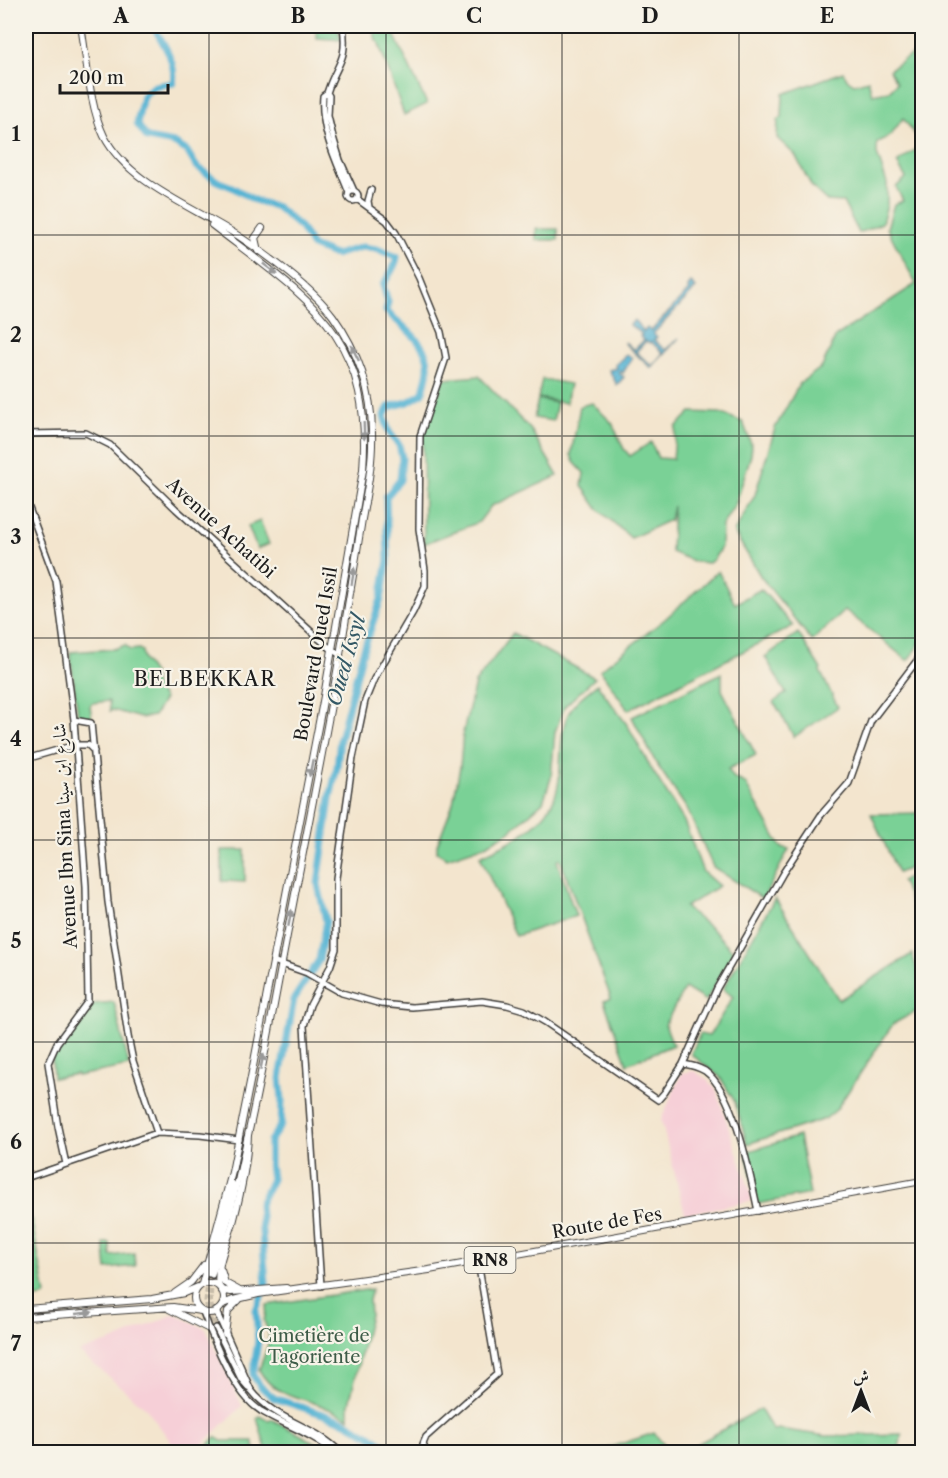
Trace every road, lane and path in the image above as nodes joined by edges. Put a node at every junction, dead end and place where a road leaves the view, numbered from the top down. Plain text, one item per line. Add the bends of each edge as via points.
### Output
1 (81, 26) edge
2 (343, 26) edge
3 (371, 190) dead end
4 (369, 207) junction
5 (190, 208) junction
6 (262, 228) dead end
7 (258, 251) junction
8 (26, 434) edge
9 (26, 500) edge
10 (332, 651) junction
11 (922, 654) edge
12 (340, 655) junction
13 (74, 720) junction
14 (92, 734) junction
15 (84, 744) junction
16 (75, 745) junction
17 (94, 752) junction
18 (26, 759) edge
19 (273, 961) junction
20 (281, 963) junction
21 (321, 982) junction
22 (683, 1064) junction
23 (157, 1133) junction
24 (248, 1135) junction
25 (239, 1140) junction
26 (66, 1164) junction
27 (232, 1172) junction
28 (26, 1179) edge
29 (922, 1181) edge
30 (759, 1211) junction
31 (208, 1256) junction
32 (478, 1262) junction
33 (220, 1265) junction
34 (200, 1286) junction
35 (321, 1286) junction
36 (220, 1288) junction
37 (242, 1294) junction
38 (168, 1297) junction
39 (223, 1304) junction
40 (165, 1307) junction
41 (26, 1309) edge
42 (216, 1311) junction
43 (202, 1312) junction
44 (26, 1317) edge
45 (212, 1328) junction
46 (225, 1334) junction
47 (251, 1390) junction
48 (334, 1452) edge
49 (340, 1452) edge
50 (426, 1452) edge

1 - 5 main road, Boulevard Oued Issil via 92,94 104,135 125,164
2 - 4 street via 344,55 322,99 324,123 335,162 351,192 348,198 357,198
3 - 4 street
4 - 21 street via 392,226 419,278 441,332 446,358 420,436 419,529 425,586 365,701 336,878 337,946
5 - 7 main road, Boulevard Oued Issil
5 -> 10 main road, Boulevard Oued Issil via 311,303 336,335 354,372 363,411 363,470
6 - 7 main road via 255,238
12 -> 7 main road, Boulevard Oued Issil via 370,471 369,393 357,356 328,310
8 - 10 street, Avenue Achatibi via 77,432 93,435 110,445
9 - 13 street, Avenue Ibn Sina شارع ابن سينا via 56,581
10 - 12 street, Avenue Achatibi
10 -> 19 main road, Boulevard Oued Issil
11 - 22 street via 871,721 849,783 821,815 783,873 717,988
20 -> 12 main road, Boulevard Oued Issil
13 - 14 street via 91,723
13 - 16 street, Avenue Ibn Sina شارع ابن سينا
14 - 15 street
14 - 17 street
15 - 16 street
15 - 17 street
16 - 18 street
16 - 26 street, Avenue Ibn Sina شارع ابن سينا via 87,901 88,997 48,1063
17 - 23 street via 103,849 133,1061
19 - 20 street
19 - 25 main road, Boulevard Oued Issil
20 - 21 street
24 -> 20 main road, Boulevard Oued Issil
21 - 22 street via 342,993 381,1004 412,1007 482,1001 524,1010 658,1100
21 - 35 street via 304,1026
22 - 30 street via 706,1072 722,1093 744,1150
23 - 25 street
23 - 26 street
24 - 27 street, Boulevard Oued Issil via 229,1219 211,1275
24 - 33 main road, Boulevard Oued Issil via 235,1217
25 - 27 main road, Boulevard Oued Issil
26 - 28 street
27 - 31 main road, Boulevard Oued Issil
29 - 30 main road, Route de Fes / RN8
30 - 32 main road, Route de Fes / RN8
31 - 34 main road, Boulevard Oued Issil
31 - 38 main road via 191,1282
32 - 35 main road, Route de Fes / RN8
32 - 50 street via 497,1374 426,1437
33 - 36 main road, Boulevard Oued Issil
33 - 37 main road via 225,1283
34 - 36 main road, RN8 via 211,1283
34 - 38 main road, RN8
34 - 43 main road via 194,1299
35 - 37 main road, Route de Fes / RN8
36 - 37 main road, Route de Fes / RN8
36 - 39 main road
37 - 39 main road, Route de Fes / RN8
37 - 46 main road via 228,1311
38 - 41 main road, RN8
39 - 42 main road, RN8
40 - 43 main road
44 -> 40 main road
40 - 45 main road
42 - 43 main road
42 - 46 street
43 - 45 street
45 - 47 street
45 - 48 street via 242,1394 253,1405
46 - 47 street
47 - 49 street via 270,1408

